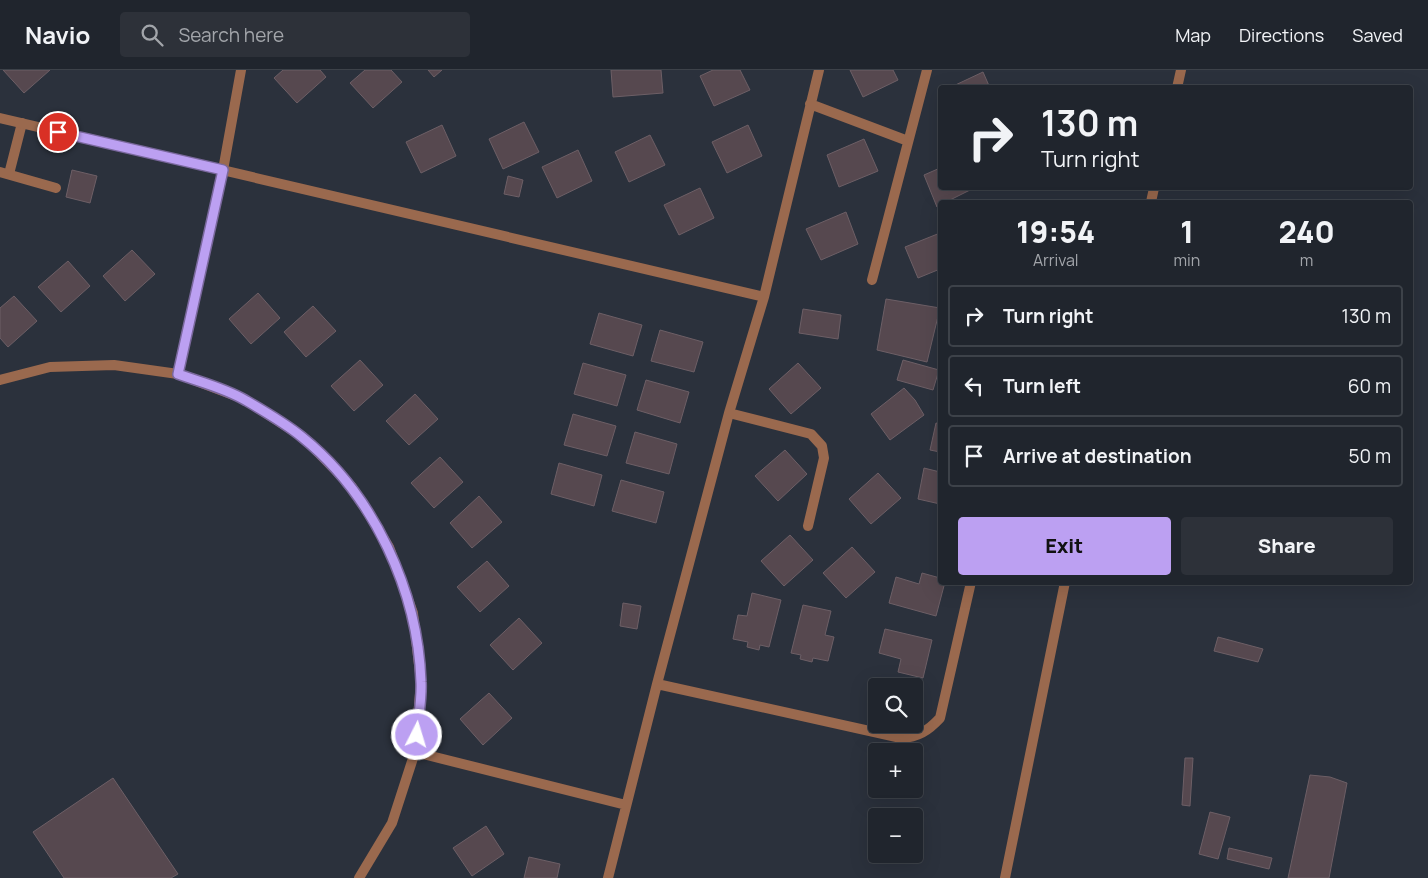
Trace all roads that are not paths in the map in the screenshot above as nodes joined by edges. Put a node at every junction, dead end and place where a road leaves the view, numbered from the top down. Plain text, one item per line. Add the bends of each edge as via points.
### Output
1 (241, 70) edge
2 (818, 70) edge
3 (926, 70) edge
4 (1181, 70) edge
5 (1178, 85) edge
6 (810, 104) junction
7 (0, 118) edge
8 (22, 123) junction
9 (908, 142) junction
10 (223, 170) junction
11 (4, 173) edge
12 (56, 188) dead end
13 (872, 280) dead end
14 (764, 297) junction
15 (178, 374) junction
16 (0, 380) edge
17 (729, 414) junction
18 (808, 526) dead end
19 (971, 585) edge
20 (1064, 585) edge
21 (657, 684) junction
22 (415, 752) junction
23 (626, 806) junction
24 (359, 878) edge
25 (608, 878) edge
26 (1005, 878) edge

1 - 10 street
2 - 6 street
3 - 9 street
4 - 5 street
6 - 9 street
6 - 14 street
7 - 8 street
8 - 10 street
8 - 11 street
9 - 13 street
10 - 14 street
10 - 15 street
11 - 12 street
14 - 17 street
15 - 16 street via 114,365 50,368
15 - 22 street via 244,399 303,437 356,494 389,547 413,613 421,682
17 - 18 street via 811,434 822,446 824,458
17 - 21 street
19 - 21 street via 940,718 912,737 901,738
20 - 26 street
21 - 23 street
22 - 23 street
22 - 24 street via 392,823
23 - 25 street

